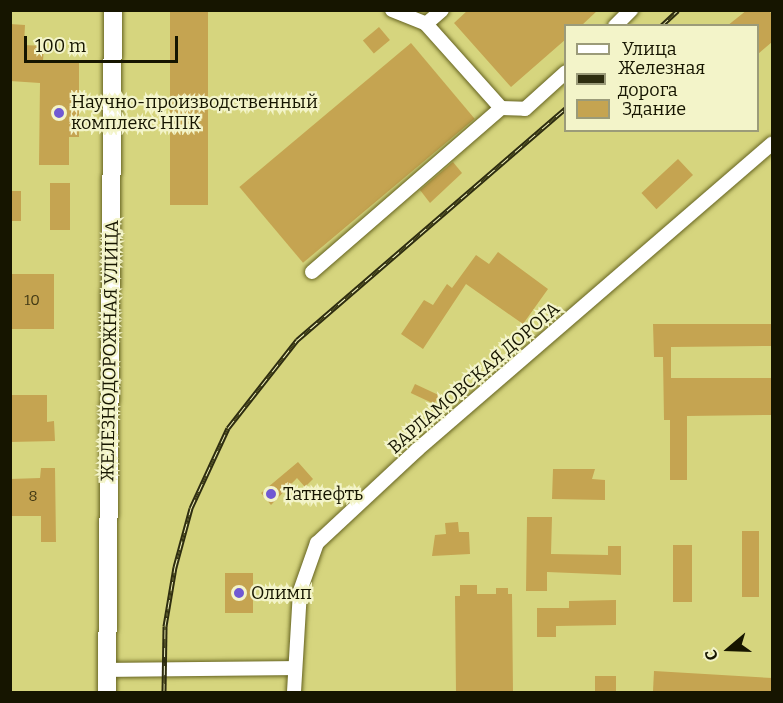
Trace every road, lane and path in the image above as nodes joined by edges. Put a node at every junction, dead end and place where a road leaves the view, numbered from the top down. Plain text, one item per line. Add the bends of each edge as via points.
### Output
1 (113, 10) edge
2 (392, 10) edge
3 (442, 10) edge
4 (631, 10) edge
5 (426, 24) junction
6 (617, 24) edge
7 (564, 74) edge
8 (501, 108) junction
9 (772, 144) edge
10 (312, 272) dead end
11 (294, 668) junction
12 (107, 670) junction
13 (107, 693) edge
14 (294, 693) edge

1 - 12 main road, ЖЕЛЕЗНОДОРОЖНАЯ УЛИЦА
2 - 5 street
3 - 5 street
4 - 6 street
5 - 8 street
7 - 8 street via 525,109
8 - 10 street
9 - 11 street, ВАРЛАМОВСКАЯ ДОРОГА via 417,450 317,543 300,591
11 - 12 street
11 - 14 street, ВАРЛАМОВСКАЯ ДОРОГА
12 - 13 main road, ЖЕЛЕЗНОДОРОЖНАЯ УЛИЦА

